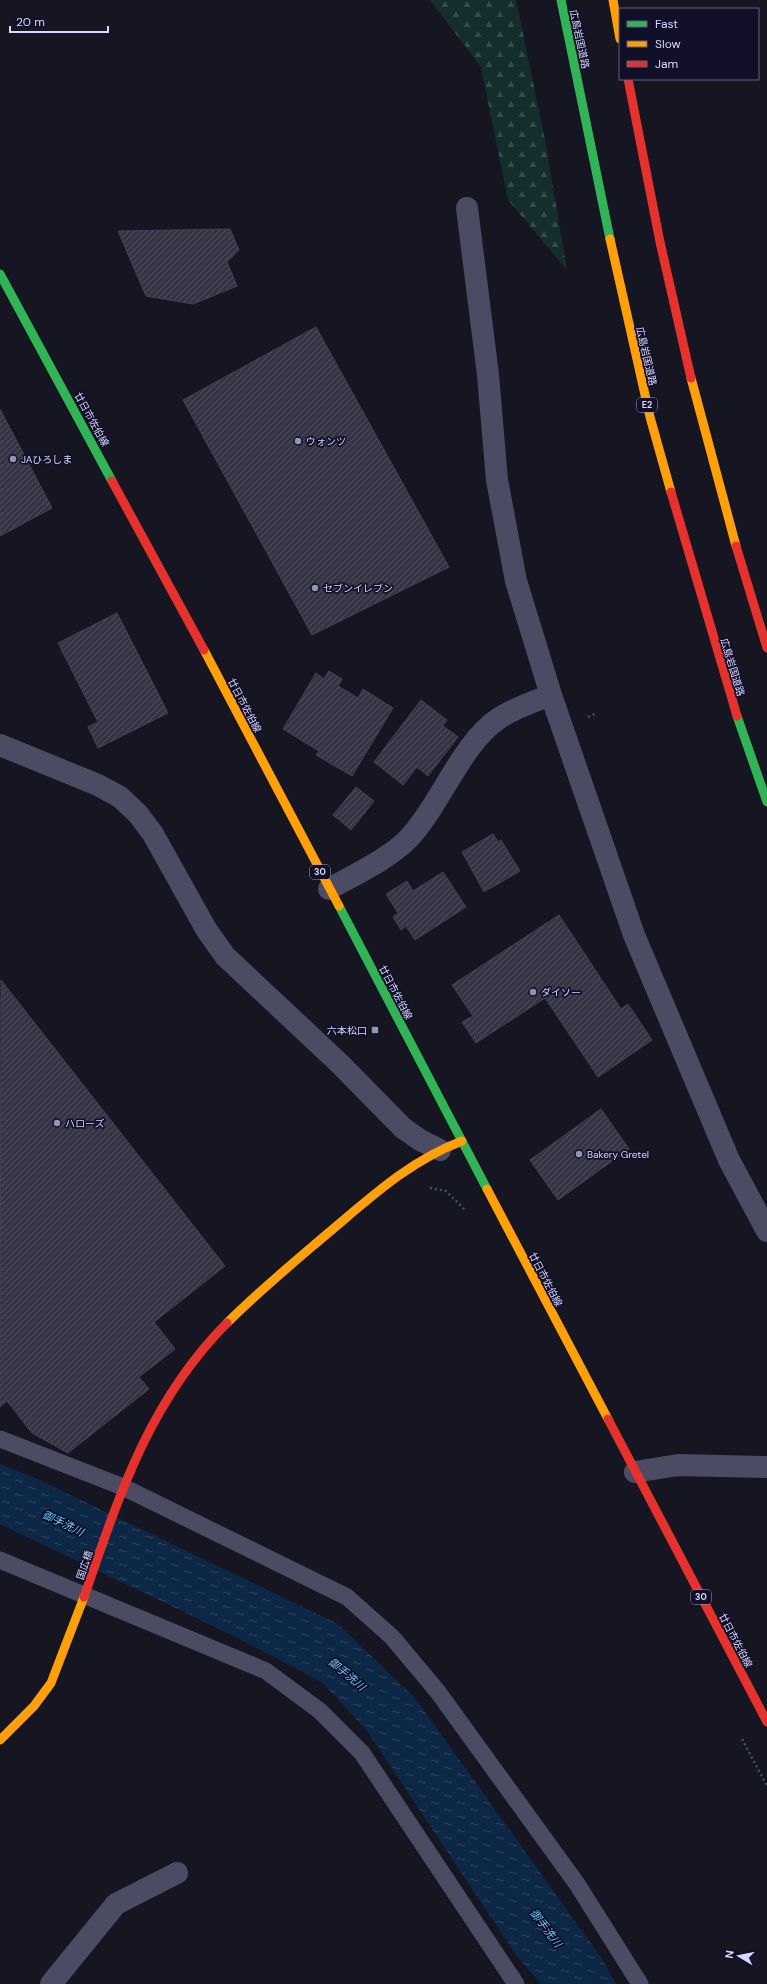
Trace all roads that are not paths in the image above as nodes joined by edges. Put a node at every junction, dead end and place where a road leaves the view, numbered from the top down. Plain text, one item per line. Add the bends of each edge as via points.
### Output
1 (561, 0) edge
2 (613, 0) edge
3 (619, 33) edge
4 (628, 80) edge
5 (467, 208) dead end
6 (0, 274) edge
7 (767, 648) edge
8 (551, 695) junction
9 (0, 745) edge
10 (767, 802) edge
11 (330, 890) junction
12 (462, 1141) junction
13 (440, 1150) junction
14 (767, 1231) edge
15 (0, 1439) edge
16 (767, 1467) edge
17 (635, 1472) junction
18 (123, 1487) junction
19 (0, 1560) edge
20 (86, 1592) junction
21 (767, 1722) edge
22 (0, 1740) edge
23 (176, 1873) dead end
24 (51, 1984) edge
25 (516, 1984) edge
26 (640, 1984) edge

1 - 10 main road, 広島岩国道路 / E2 via 618,280 650,417 725,679
2 - 3 main road
4 - 7 main road via 665,270 697,405
5 - 8 street via 488,375 497,480 516,581
6 - 11 main road, 廿日市佐伯線 / 30 via 160,568
8 - 11 street via 507,714 489,726 410,836 394,850
8 - 14 street via 634,935 730,1160
9 - 13 street via 98,785 120,798 138,814 153,834 206,929 226,956 339,1063 398,1124 420,1140
11 - 12 main road, 廿日市佐伯線 / 30
12 - 13 main road, 国広橋
12 - 17 main road, 廿日市佐伯線 / 30
13 - 18 main road, 国広橋 via 400,1174 261,1289 226,1322 193,1359 165,1399 142,1442
15 - 18 lane
16 - 17 street via 678,1465
17 - 21 main road, 廿日市佐伯線 / 30
18 - 20 main road, 国広橋
18 - 26 lane via 347,1597 392,1637 438,1692 577,1884
19 - 20 lane
20 - 22 main road, 国広橋 via 51,1683 26,1716
20 - 25 lane via 266,1671 320,1711 362,1753
23 - 24 street via 116,1904

